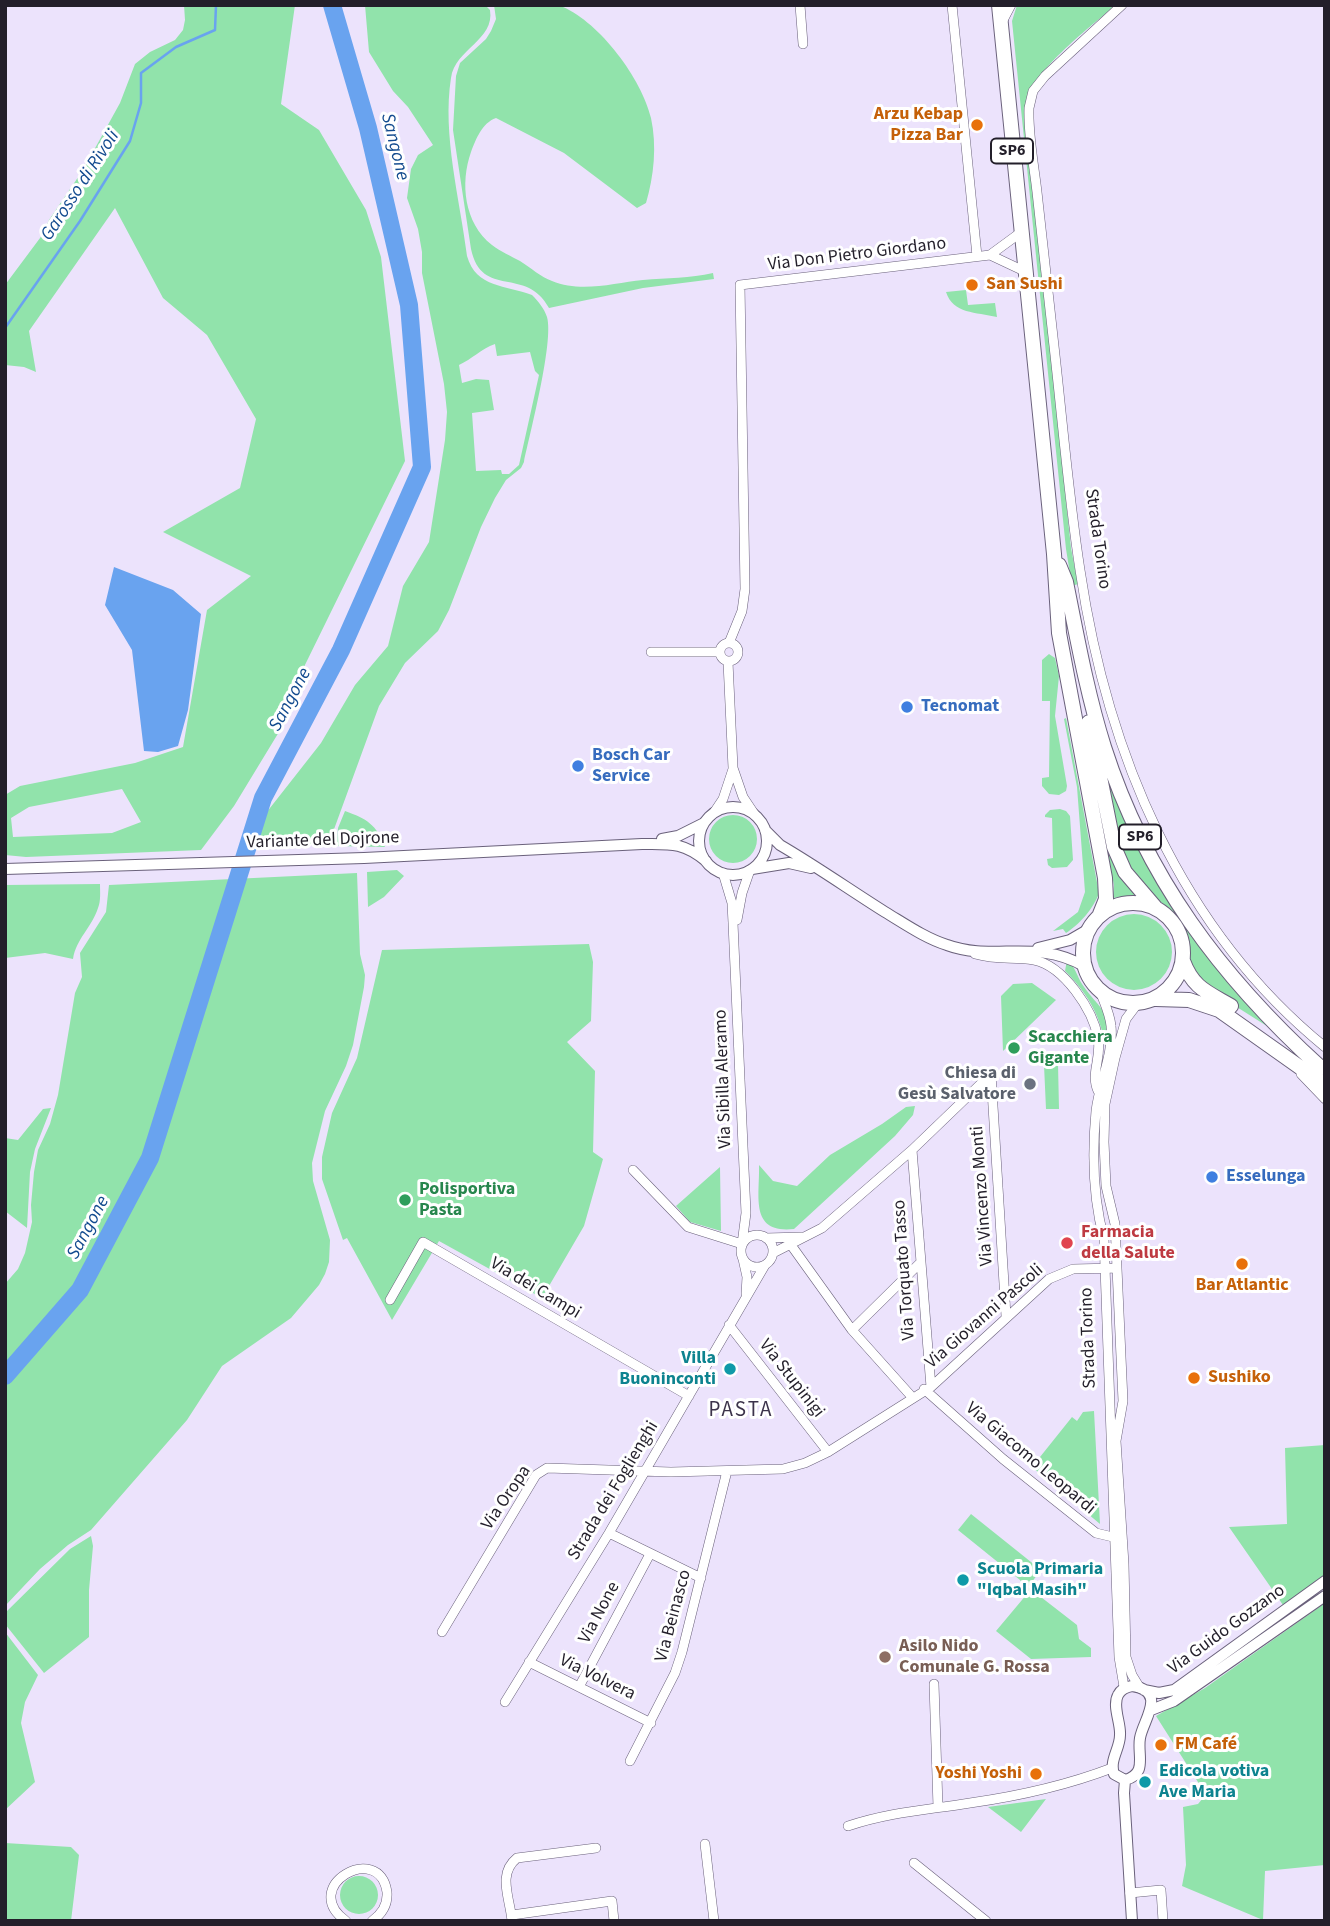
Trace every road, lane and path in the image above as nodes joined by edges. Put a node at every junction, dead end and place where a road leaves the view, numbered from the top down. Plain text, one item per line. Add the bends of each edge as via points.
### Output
1 (800, 5) edge
2 (952, 5) edge
3 (999, 5) edge
4 (1011, 5) edge
5 (1122, 5) edge
6 (1000, 26) junction
7 (803, 44) dead end
8 (1020, 233) junction
9 (990, 255) junction
10 (977, 256) junction
11 (1024, 271) junction
12 (1054, 554) junction
13 (729, 643) junction
14 (650, 652) dead end
15 (720, 652) junction
16 (728, 662) junction
17 (733, 768) junction
18 (715, 811) junction
19 (755, 815) junction
20 (704, 823) junction
21 (765, 830) junction
22 (642, 844) junction
23 (706, 861) junction
24 (5, 869) edge
25 (751, 869) junction
26 (819, 870) junction
27 (723, 873) junction
28 (1155, 907) junction
29 (1100, 914) junction
30 (1089, 929) junction
31 (734, 943) junction
32 (961, 949) junction
33 (1028, 950) junction
34 (1183, 961) junction
35 (1084, 966) junction
36 (1100, 991) junction
37 (1154, 999) junction
38 (1138, 1003) junction
39 (1325, 1047) edge
40 (1281, 1052) junction
41 (1323, 1070) edge
42 (1325, 1084) edge
43 (1098, 1093) junction
44 (1325, 1099) edge
45 (912, 1150) junction
46 (633, 1170) dead end
47 (746, 1213) junction
48 (765, 1237) junction
49 (804, 1237) junction
50 (743, 1244) junction
51 (791, 1245) junction
52 (773, 1253) junction
53 (743, 1258) junction
54 (920, 1263) junction
55 (765, 1265) junction
56 (1105, 1268) junction
57 (1116, 1268) junction
58 (746, 1294) junction
59 (390, 1300) dead end
60 (1006, 1316) junction
61 (729, 1325) junction
62 (852, 1330) junction
63 (927, 1388) junction
64 (689, 1396) junction
65 (912, 1397) junction
66 (828, 1452) junction
67 (646, 1470) junction
68 (727, 1471) junction
69 (609, 1533) junction
70 (1118, 1538) junction
71 (650, 1553) junction
72 (701, 1578) junction
73 (1325, 1581) edge
74 (1325, 1596) edge
75 (442, 1632) dead end
76 (529, 1662) junction
77 (934, 1685) dead end
78 (579, 1687) junction
79 (1124, 1688) junction
80 (1142, 1689) junction
81 (505, 1702) dead end
82 (1151, 1710) junction
83 (650, 1723) junction
84 (630, 1761) dead end
85 (1112, 1768) junction
86 (1125, 1780) junction
87 (938, 1807) junction
88 (848, 1826) dead end
89 (705, 1844) dead end
90 (596, 1848) dead end
91 (914, 1863) dead end
92 (1130, 1893) junction
93 (512, 1918) edge
94 (341, 1919) edge
95 (372, 1921) edge
96 (614, 1921) edge
97 (714, 1921) edge
98 (986, 1921) edge
99 (1132, 1921) edge
100 (1163, 1921) edge

1 - 7 street
2 - 10 street
3 - 6 main road, SP6
4 - 6 street
5 - 39 street, Strada Torino via 1045,76 1033,91 1029,108 1080,571 1102,676 1129,769 1174,867 1233,951 1281,1007
6 - 8 main road, SP6
8 - 9 street
8 - 11 main road, SP6
9 - 10 street
9 - 11 street
10 - 13 street, Via Don Pietro Giordano via 740,285 745,589
11 - 12 main road, SP6
12 - 28 main road, SP6 via 1114,847 1125,872
12 - 29 main road, SP6 via 1065,673 1107,891
12 - 41 main road, SP6 via 1066,582 1105,748 1153,863 1217,961
13 - 15 street
13 - 16 street via 739,654
14 - 15 street
15 - 16 street
16 - 17 street
17 - 18 street
17 - 19 street
18 - 19 street via 733,807
18 - 20 street
19 - 21 street
20 - 22 street, Variante del Dojrone via 678,836
20 - 23 street via 699,841
21 - 25 street via 764,853
21 - 26 street
22 - 23 street, Variante del Dojrone via 684,846
22 - 24 street, Variante del Dojrone
23 - 27 street
25 - 26 street via 789,863
25 - 27 street via 734,875
25 - 31 street, Via Sibilla Aleramo
26 - 32 street via 908,926
27 - 31 street, Via Sibilla Aleramo via 732,903
28 - 29 main road via 1124,903
28 - 34 main road, SP6 via 1179,932
29 - 30 main road, SP6
30 - 33 street via 1070,940
30 - 35 main road, SP6
31 - 47 street, Via Sibilla Aleramo
32 - 33 street
32 - 43 street via 993,959 1034,960 1048,965 1069,984 1088,1010 1098,1037 1099,1059 1093,1080
33 - 35 street via 1062,954
34 - 37 main road via 1176,980
34 - 41 main road, SP6 via 1197,986
35 - 36 main road
36 - 38 main road via 1118,1001
36 - 43 street, Strada Torino via 1111,1032
37 - 38 main road
37 - 40 main road via 1210,1005
38 - 57 street, Strada Torino via 1122,1032 1104,1121 1105,1186 1115,1224
40 - 42 main road
40 - 44 street
43 - 56 street, Strada Torino via 1096,1194
45 - 49 street via 822,1228
45 - 54 street, Via Torquato Tasso
45 - 60 street, Via Vincenzo Monti via 991,1074
46 - 50 street via 688,1227
47 - 48 street
47 - 50 street, Via Sibilla Aleramo
48 - 49 street
48 - 50 street via 752,1236
48 - 52 street
49 - 51 street
50 - 53 street
51 - 52 street
51 - 62 street
52 - 55 street, Strada dei Foglienghi
53 - 55 street via 753,1266
53 - 58 street
54 - 62 street
54 - 63 street, Via Torquato Tasso
55 - 58 street, Strada dei Foglienghi
56 - 57 street, Via Giovanni Pascoli
56 - 60 street, Via Giovanni Pascoli via 1057,1274
56 - 70 street, Strada Torino via 1108,1409
57 - 70 street, Strada Torino via 1123,1401 1116,1441
58 - 61 street, Strada dei Foglienghi
59 - 64 street, Via dei Campi via 424,1242
60 - 63 street, Via Giovanni Pascoli
61 - 64 street, Strada dei Foglienghi
61 - 66 street, Via Stupinigi
62 - 65 street
63 - 65 street, Via Giovanni Pascoli
63 - 70 street, Via Giacomo Leopardi via 1003,1459 1096,1533
64 - 67 street, Strada dei Foglienghi
65 - 66 street, Via Giovanni Pascoli
66 - 68 street, Via Giovanni Pascoli via 783,1469
67 - 68 street, Via Giovanni Pascoli
67 - 69 street, Strada dei Foglienghi
67 - 75 street, Via Oropa via 556,1466 537,1475
68 - 72 street, Via Beinasco
69 - 71 street
69 - 76 street, Strada dei Foglienghi
70 - 79 street, Strada Torino via 1119,1657
70 - 80 street, Strada Torino via 1126,1657
71 - 72 street
71 - 78 street, Via None
72 - 83 street, Via Beinasco via 676,1673
73 - 80 street, Via Guido Gozzano via 1174,1690
74 - 82 street, Via Guido Gozzano via 1174,1701
76 - 78 street, Via Volvera
76 - 81 street, Strada dei Foglienghi
77 - 87 street
78 - 83 street, Via Volvera
79 - 80 street, Via Guido Gozzano
79 - 85 street via 1117,1696 1120,1739
80 - 82 street via 1151,1699
82 - 86 street via 1140,1738 1140,1769
83 - 84 street, Via Beinasco
85 - 86 street
85 - 87 street via 1063,1786
86 - 92 street
87 - 88 street via 878,1815
89 - 97 street
90 - 93 street via 517,1858 509,1864 505,1874
91 - 98 street
92 - 99 street
92 - 100 street via 1161,1890
93 - 96 street via 612,1901
94 - 95 street via 332,1902 334,1885 345,1872 359,1868 374,1873 387,1891 385,1907

